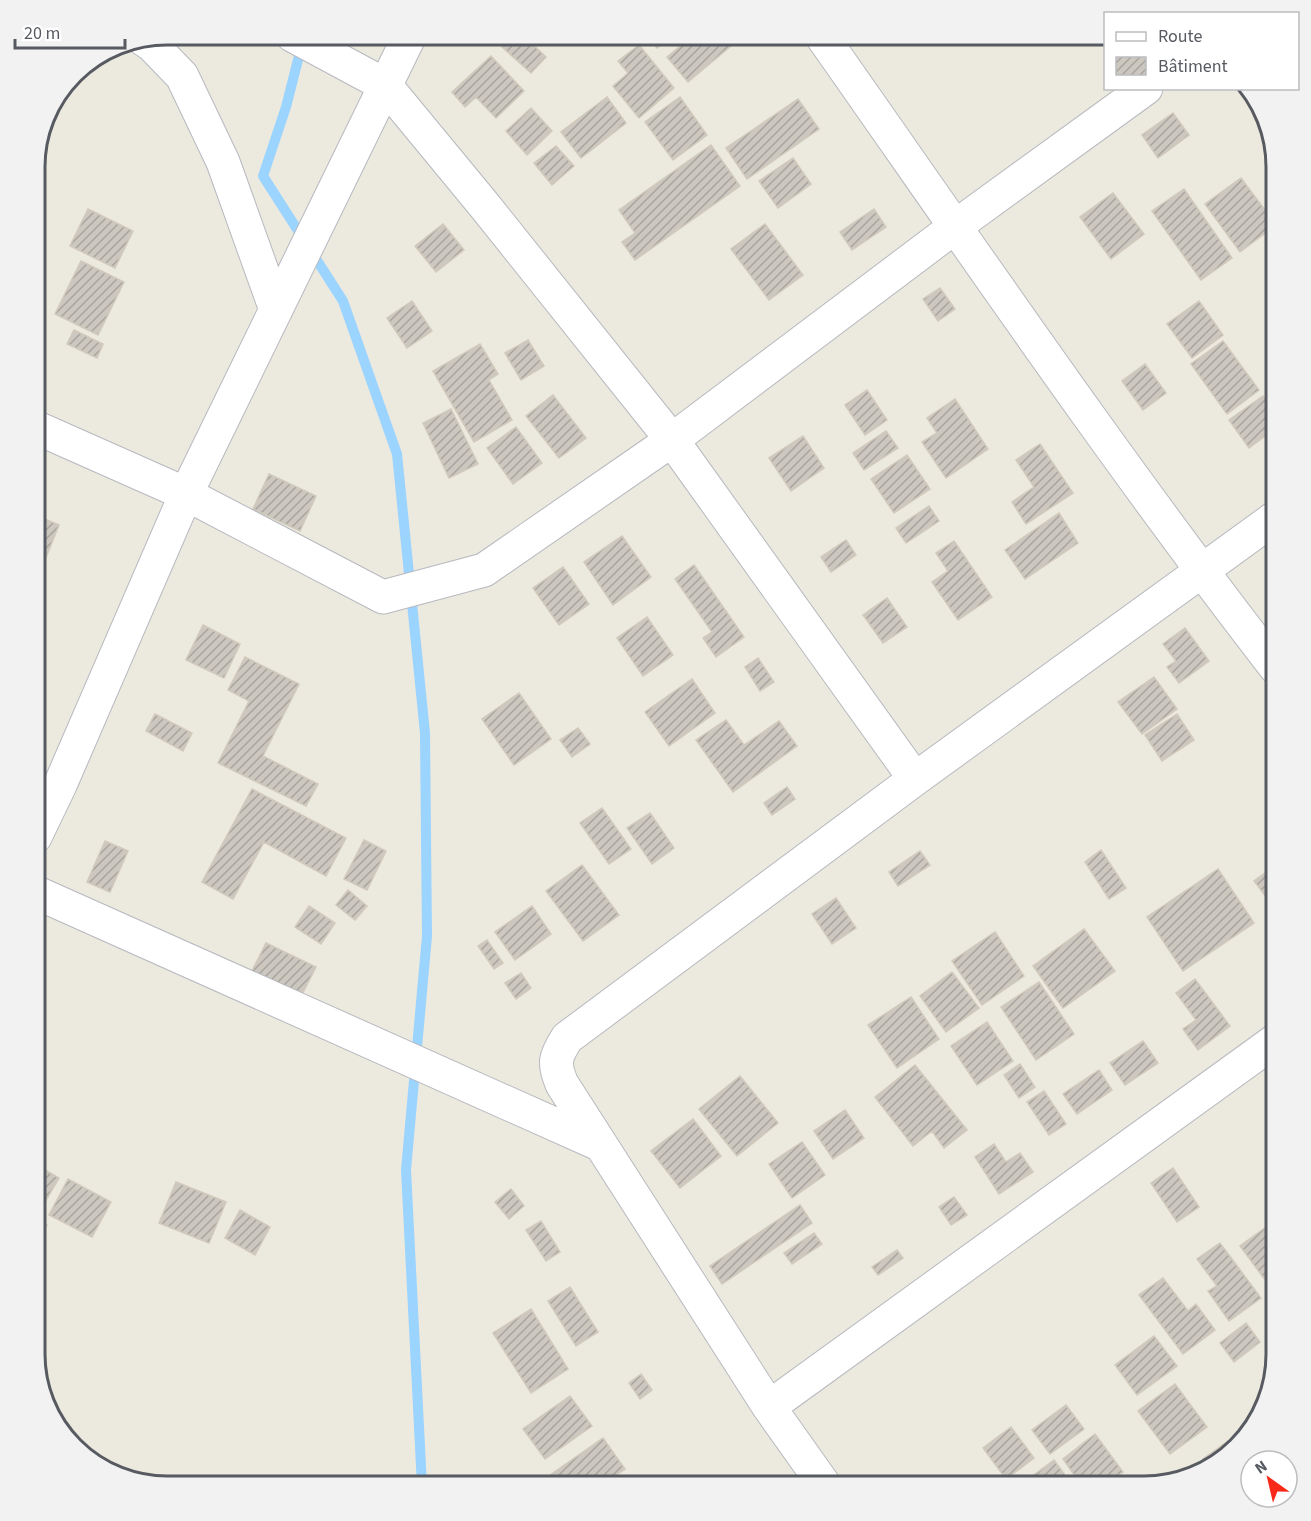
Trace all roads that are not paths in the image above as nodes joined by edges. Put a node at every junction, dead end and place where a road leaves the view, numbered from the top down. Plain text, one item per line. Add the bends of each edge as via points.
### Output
1 (312, 45) edge
2 (405, 45) edge
3 (827, 45) edge
4 (153, 46) edge
5 (385, 85) junction
6 (1143, 90) edge
7 (956, 226) junction
8 (276, 310) junction
9 (45, 431) edge
10 (672, 440) junction
11 (186, 494) junction
12 (1266, 524) edge
13 (1202, 572) junction
14 (1266, 655) edge
15 (915, 779) junction
16 (45, 816) edge
17 (45, 896) edge
18 (1266, 1047) edge
19 (601, 1146) junction
20 (769, 1407) junction
21 (818, 1476) edge

1 - 5 street
2 - 5 street
3 - 7 street
4 - 8 street via 182,76 224,162
5 - 8 street
5 - 10 street
6 - 7 street
7 - 10 street
7 - 13 street
8 - 11 street
9 - 11 street
10 - 11 street via 484,570 383,597
10 - 15 street
11 - 16 street
12 - 13 street
13 - 14 street
13 - 15 street
15 - 19 street via 567,1038 557,1053 555,1069
17 - 19 street
18 - 20 street
19 - 20 street
20 - 21 street

